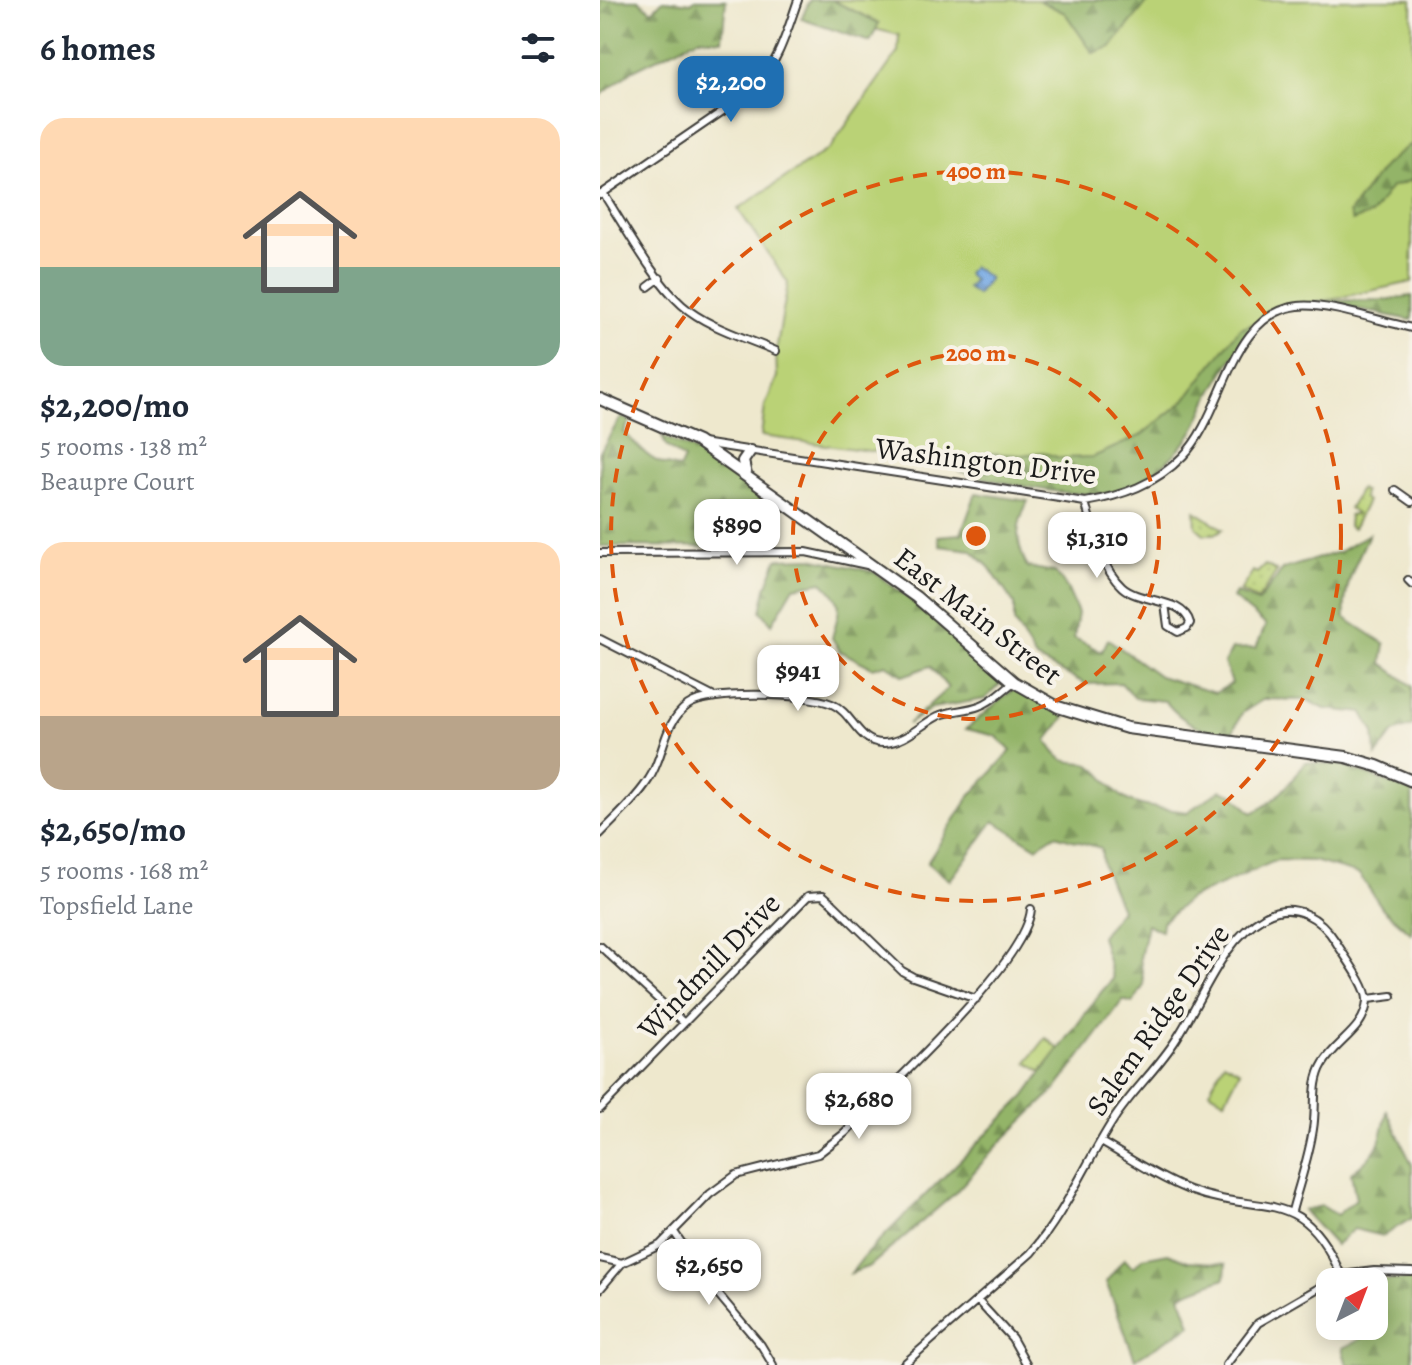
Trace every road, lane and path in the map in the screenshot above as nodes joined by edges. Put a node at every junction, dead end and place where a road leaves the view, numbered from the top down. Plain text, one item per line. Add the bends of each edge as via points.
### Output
1 (798, 0) edge
2 (602, 194) edge
3 (660, 278) junction
4 (648, 287) dead end
5 (1412, 328) edge
6 (776, 351) dead end
7 (600, 399) edge
8 (698, 442) junction
9 (750, 451) junction
10 (747, 476) junction
11 (1395, 490) dead end
12 (1085, 502) junction
13 (1412, 502) edge
14 (600, 553) edge
15 (876, 568) junction
16 (1165, 604) junction
17 (600, 639) edge
18 (1014, 682) junction
19 (712, 696) junction
20 (1412, 781) edge
21 (600, 834) edge
22 (1031, 909) dead end
23 (600, 946) edge
24 (1392, 996) dead end
25 (976, 999) junction
26 (1368, 999) junction
27 (684, 1023) junction
28 (600, 1109) edge
29 (1101, 1142) junction
30 (1292, 1211) junction
31 (674, 1232) junction
32 (600, 1258) edge
33 (622, 1263) junction
34 (1338, 1268) edge
35 (1388, 1271) edge
36 (1412, 1272) edge
37 (600, 1289) edge
38 (1316, 1289) edge
39 (978, 1301) junction
40 (773, 1365) edge
41 (903, 1365) edge
42 (1027, 1365) edge
43 (1226, 1365) edge

1 - 2 street via 771,70 755,89
2 - 3 street
3 - 4 street
3 - 6 street via 693,312
5 - 12 street, Washington Drive via 1320,306 1289,307 1266,316 1242,346 1185,455 1148,483
7 - 8 main road, East Main Street
8 - 9 street, Washington Drive
8 - 10 main road, East Main Street
9 - 10 main road via 743,461
9 - 12 street, Washington Drive
10 - 15 main road, East Main Street
11 - 13 street
12 - 16 street via 1111,575 1132,594
14 - 15 street via 806,552
15 - 18 main road, East Main Street
16 - 16 street via 1168,626 1178,632 1187,628 1185,611
17 - 19 street
18 - 19 street via 979,707 941,714 885,743 863,736 842,710 821,701 774,694
18 - 20 main road, East Main Street via 1058,707 1106,723 1346,757
19 - 21 street via 680,713 665,734 651,777
22 - 25 street via 1030,923
23 - 27 street
24 - 26 street
25 - 27 street, Windmill Drive via 902,971 830,901 815,893
25 - 31 street via 831,1146 804,1159 736,1175
26 - 29 street, Salem Ridge Drive via 1322,924 1298,910 1267,915 1241,934 1178,1037
26 - 30 street via 1360,1022 1329,1054 1316,1078 1310,1146
27 - 28 street, Windmill Drive
29 - 30 street via 1204,1195
29 - 39 street, Salem Ridge Drive via 1049,1232
30 - 34 street via 1324,1241
31 - 33 street via 649,1252
31 - 40 street
32 - 33 street
33 - 37 street
35 - 36 street
38 - 43 street via 1258,1323
39 - 41 street, Salem Ridge Drive
39 - 42 street via 1012,1338

